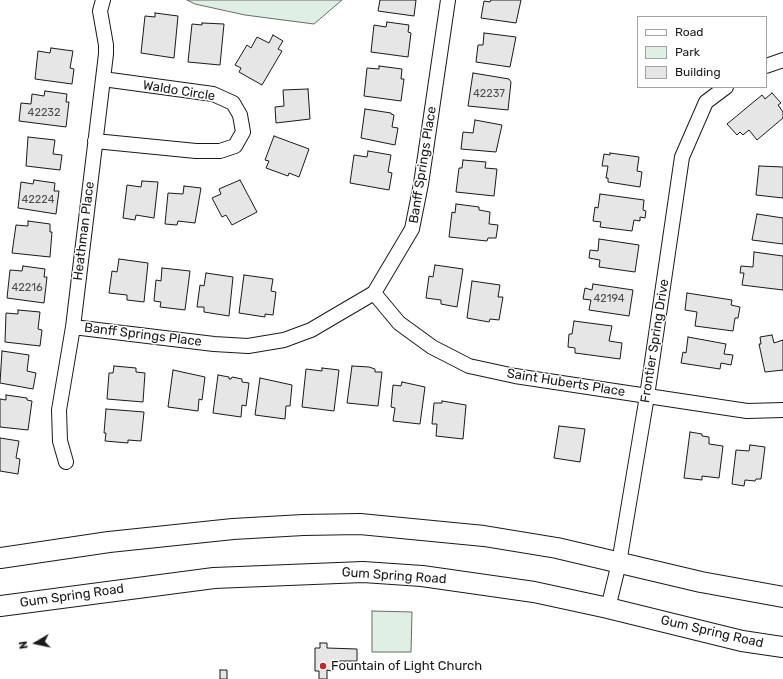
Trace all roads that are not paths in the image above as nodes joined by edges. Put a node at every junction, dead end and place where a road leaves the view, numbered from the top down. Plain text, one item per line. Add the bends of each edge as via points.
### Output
1 (103, 0) edge
2 (448, 0) edge
3 (783, 60) edge
4 (767, 66) edge
5 (103, 79) junction
6 (725, 88) edge
7 (95, 141) junction
8 (374, 293) junction
9 (73, 327) junction
10 (647, 396) junction
11 (783, 410) edge
12 (66, 462) dead end
13 (0, 558) edge
14 (619, 563) junction
15 (783, 597) edge
16 (0, 606) edge
17 (608, 608) junction
18 (783, 648) edge

1 - 5 street, Heathman Place via 100,11 106,46
2 - 8 street, Banff Springs Place via 412,229
3 - 4 street
5 - 7 street, Heathman Place
5 - 7 street, Waldo Circle via 213,94 233,103 240,115 243,132 235,146 220,152
6 - 10 street, Frontier Spring Drive via 706,102 682,157
7 - 9 street, Heathman Place
8 - 9 street, Banff Springs Place via 312,330 284,340 248,346
8 - 10 street, Saint Huberts Place via 400,323 432,347 469,366 515,376
9 - 12 street, Heathman Place via 59,410 60,441
10 - 11 street, Saint Huberts Place via 747,411
10 - 14 street, Frontier Spring Drive
13 - 14 main road via 109,542 233,529 303,524 360,524 484,536 557,548
14 - 15 main road
14 - 17 street, Frontier Spring Drive
16 - 17 main road, Gum Spring Road via 214,578 363,572 476,583
17 - 18 main road, Gum Spring Road via 742,641

